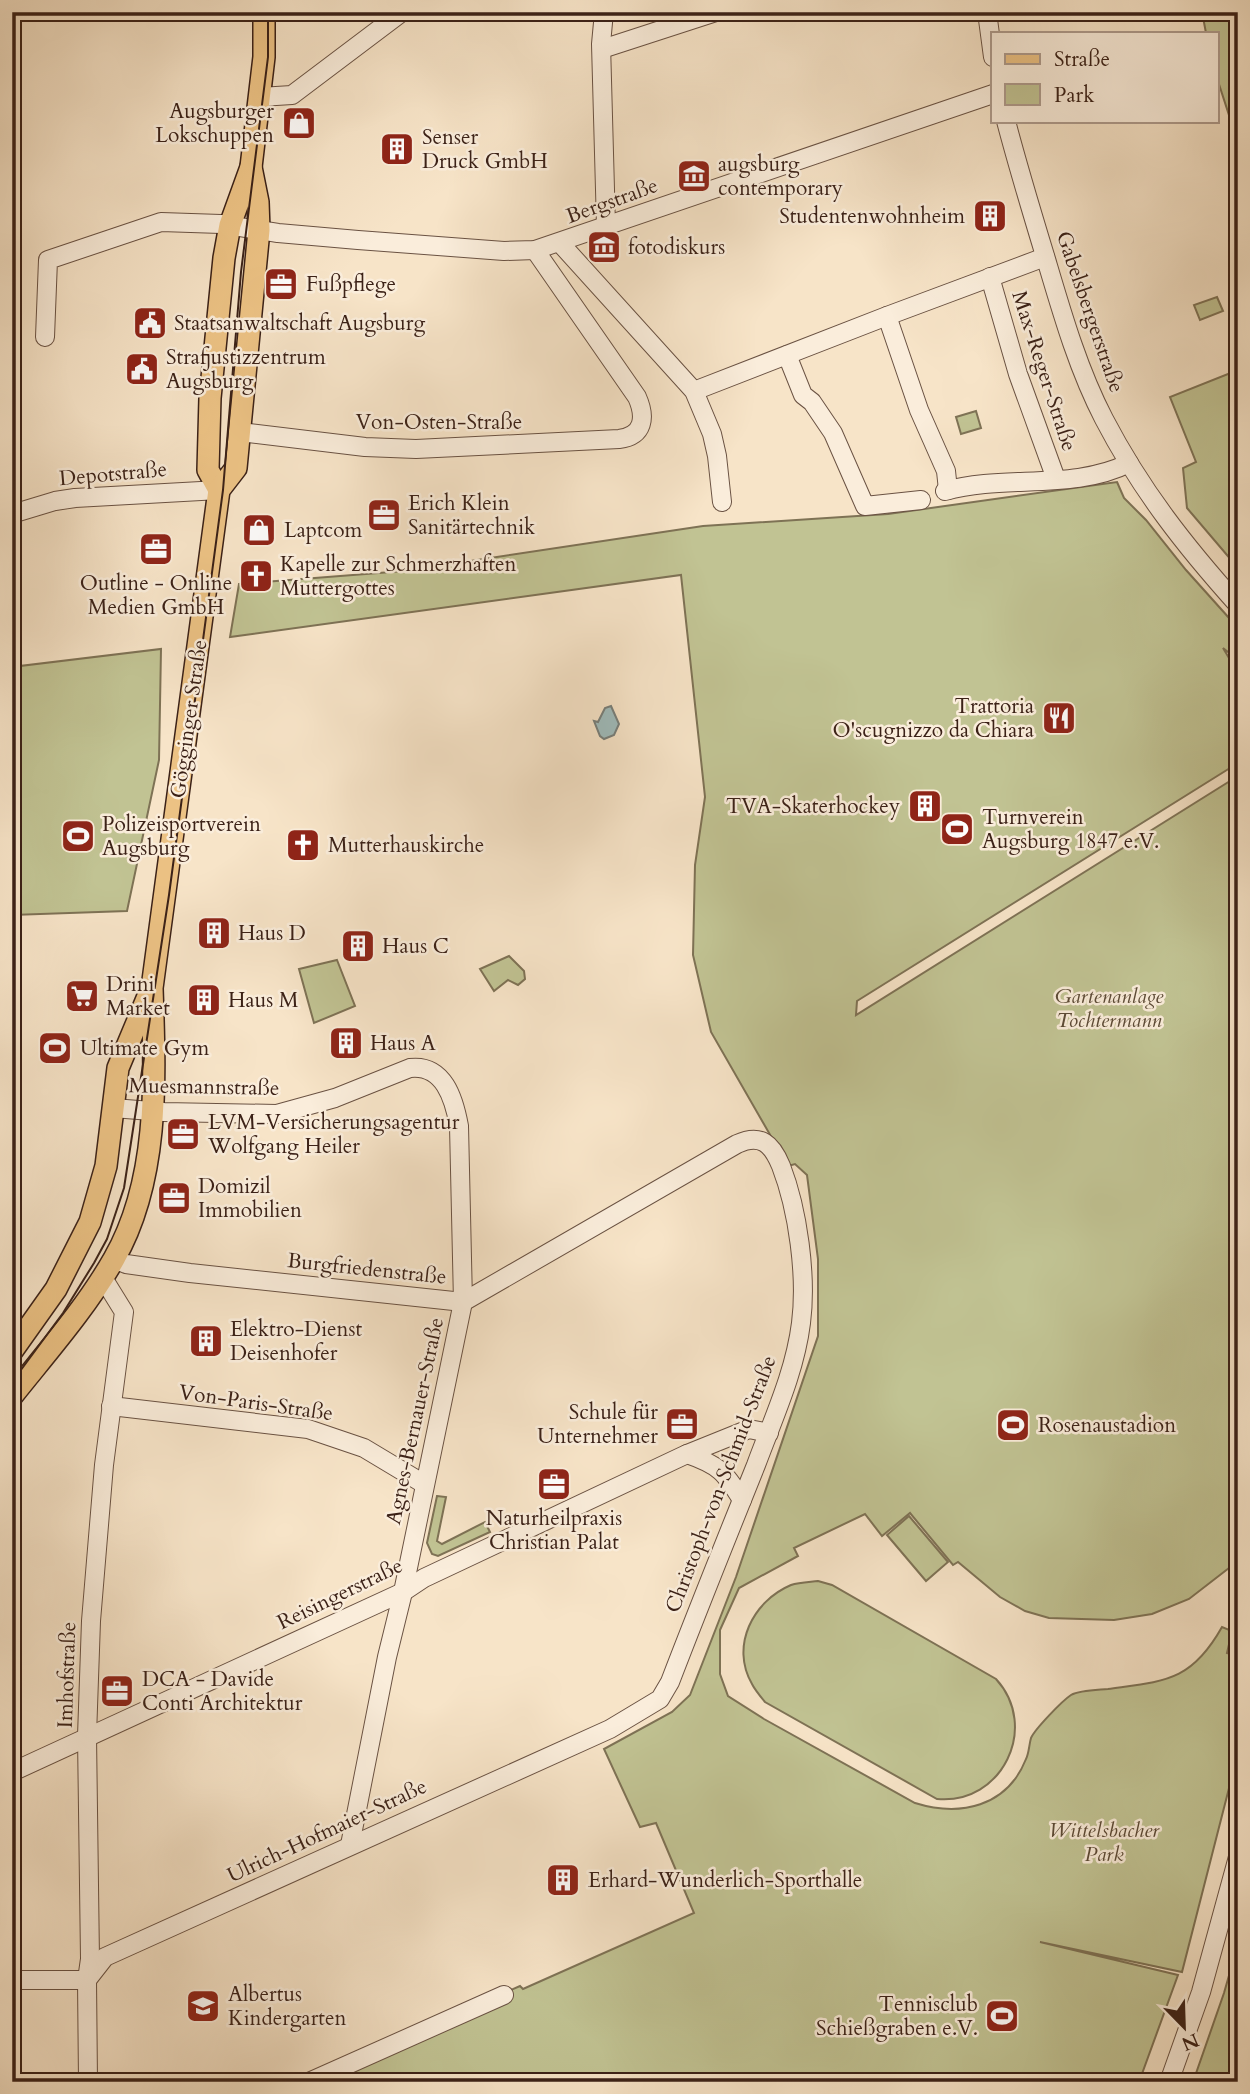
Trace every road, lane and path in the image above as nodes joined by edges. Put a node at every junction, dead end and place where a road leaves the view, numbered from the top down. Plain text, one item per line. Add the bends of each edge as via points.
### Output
1 (264, 12) edge
2 (402, 12) edge
3 (604, 12) edge
4 (716, 12) edge
5 (987, 12) edge
6 (991, 42) edge
7 (602, 50) junction
8 (991, 95) edge
9 (260, 97) junction
10 (1006, 122) edge
11 (251, 167) junction
12 (230, 225) junction
13 (606, 226) junction
14 (259, 230) junction
15 (560, 243) junction
16 (535, 250) junction
17 (1045, 257) junction
18 (990, 277) junction
19 (887, 316) junction
20 (45, 337) dead end
21 (788, 355) junction
22 (694, 391) junction
23 (240, 432) junction
24 (1129, 463) junction
25 (1056, 479) junction
26 (219, 490) junction
27 (921, 500) dead end
28 (722, 502) dead end
29 (12, 514) edge
30 (1238, 604) edge
31 (152, 988) junction
32 (113, 1108) junction
33 (151, 1111) junction
34 (459, 1126) joint
35 (742, 1142) joint
36 (114, 1259) junction
37 (103, 1278) junction
38 (463, 1302) junction
39 (12, 1351) edge
40 (12, 1396) edge
41 (111, 1406) junction
42 (769, 1433) junction
43 (687, 1454) junction
44 (424, 1484) junction
45 (742, 1500) junction
46 (403, 1592) junction
47 (660, 1699) joint
48 (87, 1736) junction
49 (12, 1772) edge
50 (350, 1845) junction
51 (1238, 1857) edge
52 (12, 1980) edge
53 (87, 1980) junction
54 (504, 1995) dead end
55 (89, 2082) edge
56 (309, 2082) edge
57 (1169, 2082) edge

1 - 9 main road, Gögginger Straße
2 - 9 street via 292,95
3 - 7 street
4 - 7 street
5 - 6 street
7 - 13 street
8 - 13 street, Bergstraße
9 - 11 main road, Gögginger Straße
10 - 17 street, Gabelsbergerstraße
11 - 12 main road, Gögginger Straße
11 - 14 main road, Gögginger Straße
12 - 14 street, Bergstraße
12 - 20 street via 161,222 48,260
12 - 26 main road, Gögginger Straße via 209,397 208,470
13 - 15 street, Bergstraße
14 - 16 street, Bergstraße
14 - 23 main road, Gögginger Straße
15 - 16 street, Bergstraße
15 - 22 street
16 - 23 street, Von-Osten-Straße via 637,397 643,422 632,437 416,449
17 - 18 street, Max-Reger-Straße
17 - 24 street, Gabelsbergerstraße via 1073,345 1099,408
18 - 19 street, Max-Reger-Straße
18 - 25 street, Max-Reger-Straße via 1018,374
19 - 21 street, Max-Reger-Straße
19 - 25 street, Max-Reger-Straße via 919,411 946,471 946,490
21 - 22 street, Max-Reger-Straße
21 - 27 street via 803,395 833,433 865,506
22 - 28 street via 712,434
23 - 26 main road, Gögginger Straße via 236,468
24 - 25 street, Max-Reger-Straße via 1110,473
24 - 30 street, Gabelsbergerstraße via 1178,537
26 - 29 street, Depotstraße via 55,500
26 - 31 main road, Gögginger Straße
31 - 32 main road, Gögginger Straße via 118,1068
31 - 33 main road, Gögginger Straße via 155,1065
32 - 33 street, Muesmannstraße
32 - 39 main road, Gögginger Straße via 106,1166 90,1222 56,1289
33 - 34 street, Muesmannstraße via 288,1112 421,1067 431,1070 448,1090
33 - 36 main road, Gögginger Straße via 145,1169 134,1213
34 - 38 street, Agnes-Bernauer-Straße
35 - 38 street, Burgfriedenstraße
35 - 42 street, Christoph-von-Schmid-Straße via 766,1142 776,1154 797,1228 801,1268 799,1336
36 - 37 main road, Gögginger Straße
36 - 38 street, Burgfriedenstraße via 190,1273
37 - 40 main road, Gögginger Straße
37 - 41 street, Imhofstraße via 124,1312
38 - 44 street, Agnes-Bernauer-Straße
41 - 44 street, Von-Paris-Straße via 308,1429 364,1448
41 - 48 street, Imhofstraße via 91,1621
42 - 43 street, Reisingerstraße via 749,1429
42 - 45 street, Christoph-von-Schmid-Straße
43 - 45 street via 718,1466
43 - 46 street, Reisingerstraße
44 - 46 street, Agnes-Bernauer-Straße
45 - 47 street, Christoph-von-Schmid-Straße
46 - 48 street, Reisingerstraße
46 - 50 street, Agnes-Bernauer-Straße
47 - 50 street, Ulrich-Hofmaier-Straße via 610,1729
48 - 49 street, Reisingerstraße
48 - 53 street, Imhofstraße
50 - 53 street, Ulrich-Hofmaier-Straße via 104,1957
51 - 57 street
52 - 53 street
53 - 55 street, Imhofstraße
54 - 56 street

